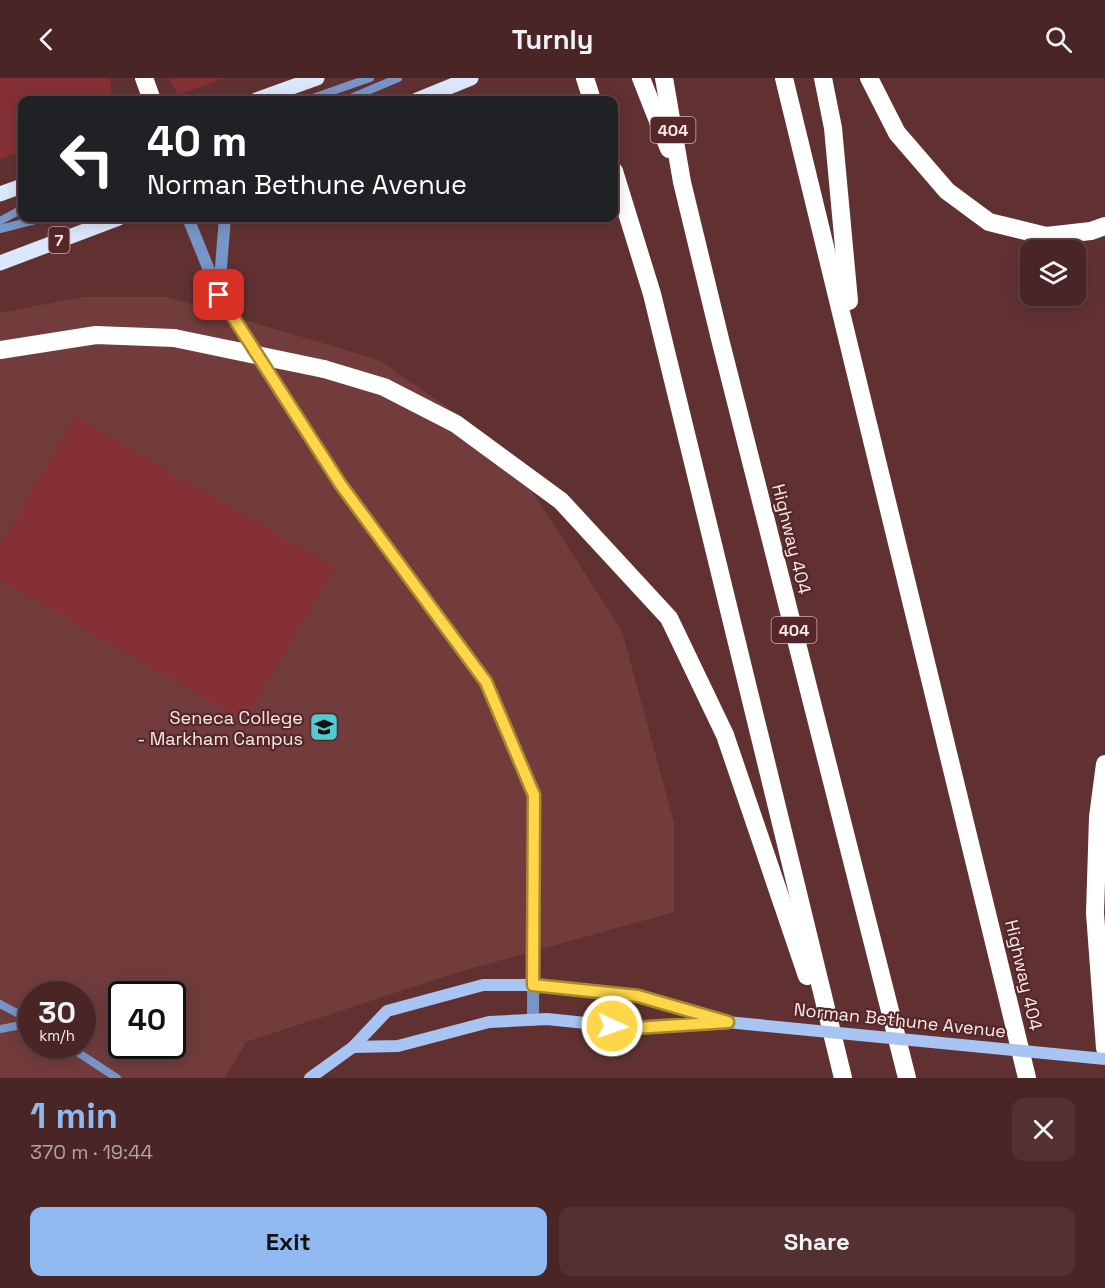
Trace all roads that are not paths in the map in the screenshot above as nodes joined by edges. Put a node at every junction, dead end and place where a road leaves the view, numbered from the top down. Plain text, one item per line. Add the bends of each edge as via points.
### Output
1 (144, 78) edge
2 (317, 78) edge
3 (370, 78) edge
4 (398, 78) edge
5 (471, 78) edge
6 (585, 78) edge
7 (640, 78) edge
8 (664, 78) edge
9 (784, 78) edge
10 (823, 78) edge
11 (869, 78) edge
12 (151, 96) edge
13 (267, 96) edge
14 (318, 96) edge
15 (355, 96) edge
16 (427, 96) edge
17 (591, 96) edge
18 (682, 182) junction
19 (618, 184) edge
20 (18, 187) edge
21 (0, 194) edge
22 (18, 211) edge
23 (0, 221) edge
24 (27, 222) edge
25 (108, 222) edge
26 (190, 222) edge
27 (225, 222) edge
28 (1105, 226) edge
29 (0, 229) edge
30 (0, 263) edge
31 (219, 295) junction
32 (0, 350) edge
33 (855, 360) junction
34 (1105, 764) edge
35 (533, 985) junction
36 (0, 1004) edge
37 (18, 1014) edge
38 (533, 1020) junction
39 (728, 1022) junction
40 (18, 1025) edge
41 (0, 1029) edge
42 (353, 1047) junction
43 (1105, 1048) edge
44 (88, 1059) edge
45 (1105, 1059) edge
46 (117, 1078) edge
47 (310, 1078) edge
48 (840, 1078) edge
49 (908, 1078) edge
50 (1027, 1078) edge

1 - 12 highway
2 - 13 main road
3 - 14 lane
4 - 15 lane
5 - 16 main road
6 - 17 highway
7 - 18 highway
8 - 18 highway, Highway 404 / 404
9 - 33 highway, Highway 404
10 - 33 highway via 833,128
11 - 28 highway via 897,134 947,191 989,222 1046,236
18 - 49 highway, Highway 404 / 404
19 - 48 highway via 652,294
20 - 21 main road
22 - 23 lane
24 - 29 lane
25 - 30 main road, 7
26 - 31 street
27 - 31 street
31 - 35 street via 341,485 486,682 534,795
32 - 48 highway, bridge via 96,334 174,338 324,369 384,387 456,424 561,501 669,618 725,735
33 - 50 highway, Highway 404
34 - 43 highway via 1098,817 1095,913
35 - 38 street
35 - 39 street, Norman Bethune Avenue via 638,996
35 - 42 street, Norman Bethune Avenue via 483,985 387,1011
36 - 37 lane
38 - 39 street, Norman Bethune Avenue via 634,1028
38 - 42 street, Norman Bethune Avenue via 489,1022 398,1046
39 - 45 street, Norman Bethune Avenue, bridge
40 - 41 lane
42 - 47 street, Norman Bethune Avenue
44 - 46 lane

